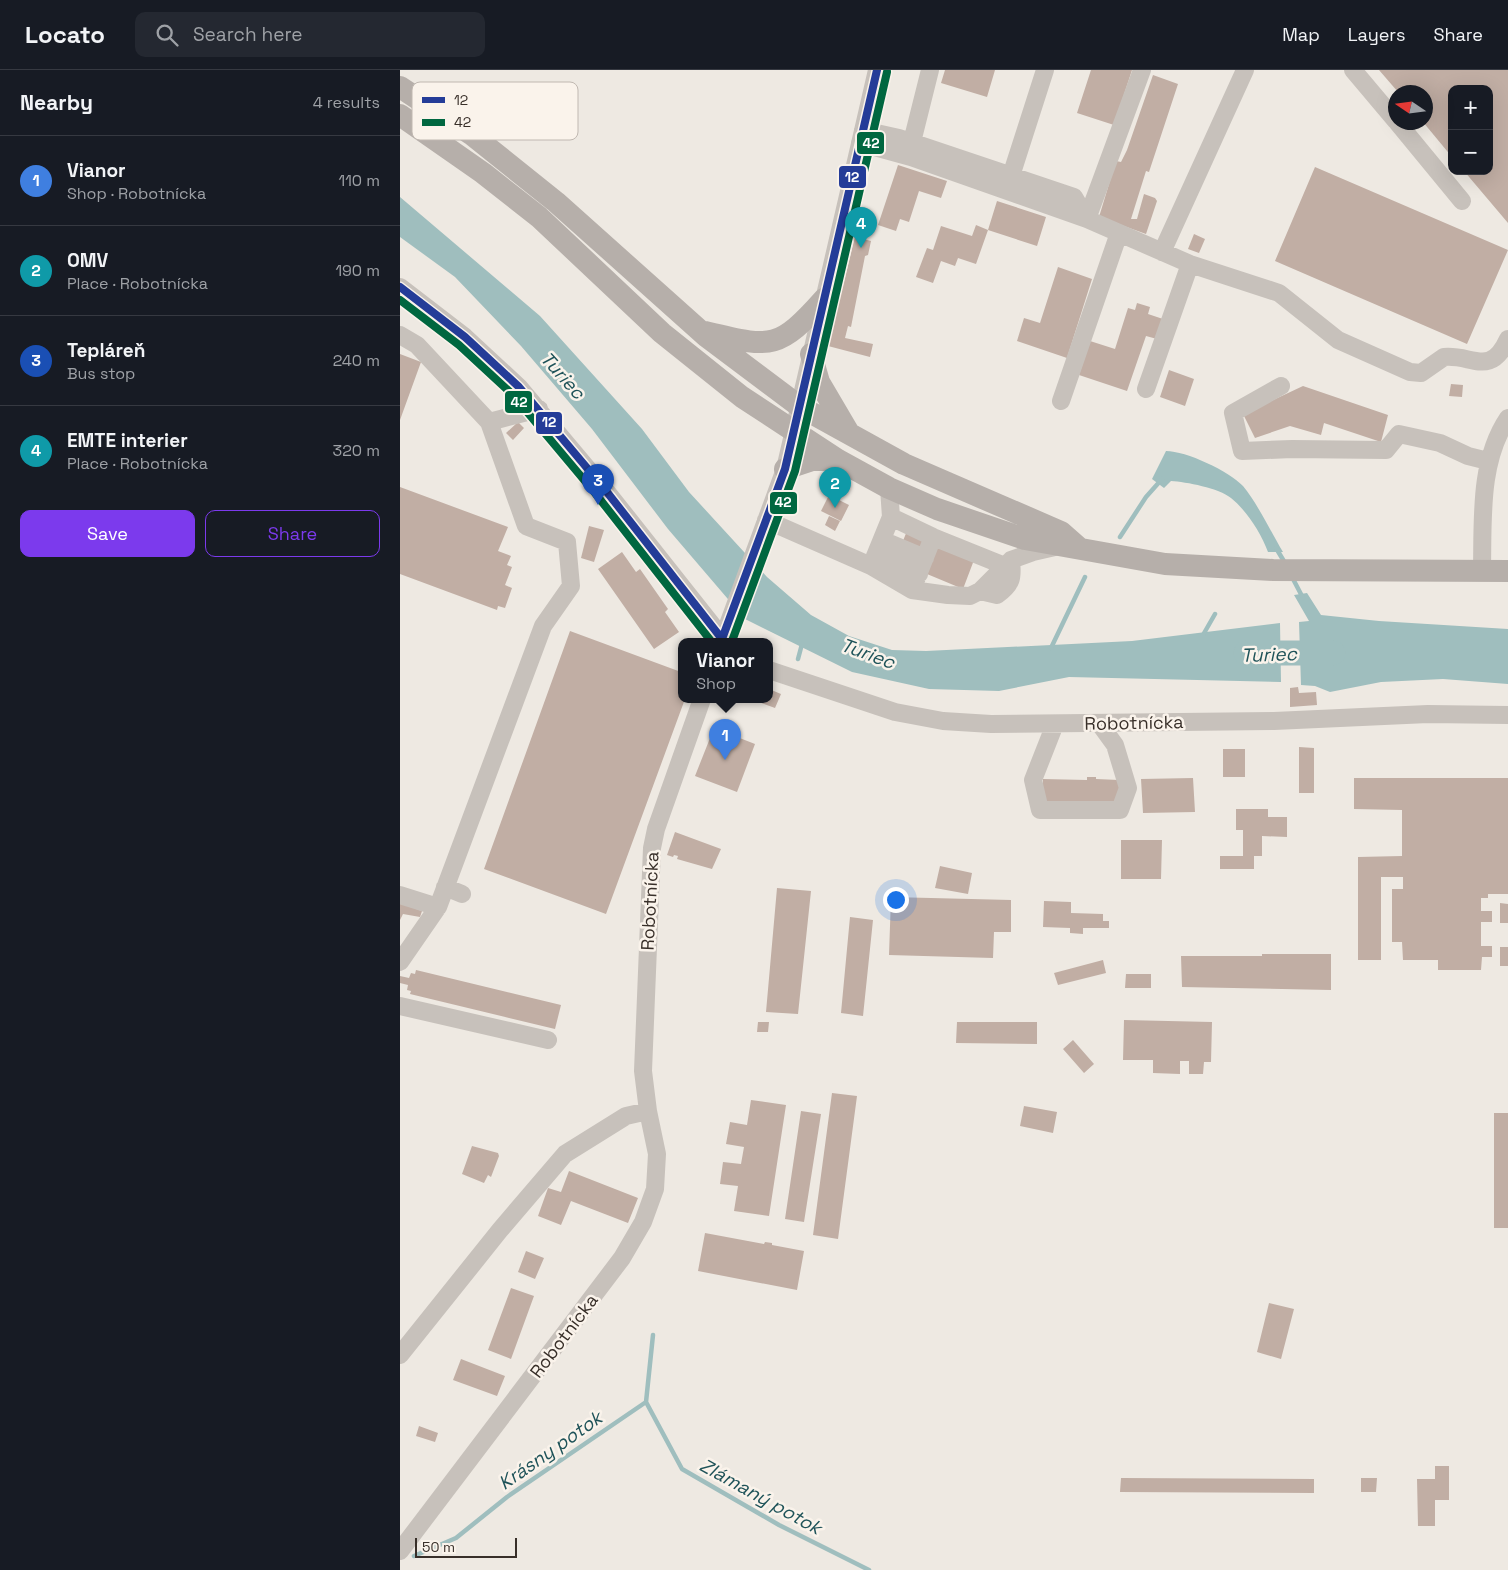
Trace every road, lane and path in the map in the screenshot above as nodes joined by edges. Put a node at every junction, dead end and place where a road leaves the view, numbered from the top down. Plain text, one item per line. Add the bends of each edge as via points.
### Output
1 (877, 70) edge
2 (930, 70) edge
3 (1045, 70) edge
4 (1142, 70) edge
5 (1245, 70) edge
6 (1353, 70) edge
7 (400, 87) edge
8 (412, 95) edge
9 (1388, 112) edge
10 (400, 115) edge
11 (412, 123) edge
12 (1403, 130) edge
13 (862, 137) junction
14 (436, 140) edge
15 (478, 140) edge
16 (912, 142) junction
17 (1011, 176) junction
18 (1462, 200) dead end
19 (1086, 219) junction
20 (1119, 233) junction
21 (1162, 252) junction
22 (1190, 264) junction
23 (400, 287) edge
24 (824, 299) junction
25 (700, 331) junction
26 (400, 335) edge
27 (1508, 340) edge
28 (811, 354) junction
29 (1282, 386) dead end
30 (1146, 389) dead end
31 (1061, 401) dead end
32 (799, 406) junction
33 (539, 409) junction
34 (1508, 418) edge
35 (489, 422) junction
36 (794, 432) junction
37 (851, 436) junction
38 (838, 460) junction
39 (1488, 462) junction
40 (784, 469) junction
41 (889, 488) junction
42 (766, 520) junction
43 (881, 541) junction
44 (1068, 546) junction
45 (924, 561) junction
46 (1008, 563) junction
47 (1482, 569) junction
48 (1508, 571) edge
49 (724, 636) edge
50 (773, 671) edge
51 (701, 703) edge
52 (1508, 715) edge
53 (1099, 723) junction
54 (1055, 724) junction
55 (400, 895) edge
56 (438, 907) junction
57 (400, 962) edge
58 (400, 1006) edge
59 (548, 1040) dead end
60 (648, 1111) junction
61 (400, 1355) edge
62 (403, 1542) edge

1 - 13 street
2 - 16 street
3 - 17 street
4 - 19 street
5 - 21 street
6 - 9 street
7 - 8 main road
10 - 11 main road
12 - 18 street
13 - 16 street
13 - 19 street
13 - 24 street
14 - 36 main road via 539,217 693,358
15 - 25 main road via 556,202
16 - 17 street
17 - 19 street via 1074,197
19 - 20 street
20 - 21 street
20 - 31 street
21 - 22 street
22 - 27 street via 1279,293 1338,340 1416,374 1444,357 1484,362 1503,351
22 - 30 street
23 - 33 street via 487,356
24 - 25 main road via 792,332 779,340 753,343
24 - 28 street
25 - 32 main road
26 - 35 street via 417,345
28 - 32 street
28 - 37 main road via 819,382
29 - 39 street via 1233,413 1242,451 1386,450 1399,434 1440,443
32 - 36 street
32 - 37 main road
33 - 35 street
33 - 49 street
34 - 39 street via 1498,432
35 - 56 street via 526,526 567,542 570,586 543,626 454,890
36 - 38 main road
36 - 40 street
37 - 44 main road via 947,485 1061,532
38 - 40 main road via 812,460
38 - 41 main road
39 - 47 street
40 - 42 street
41 - 43 street
41 - 44 main road via 954,516 1025,538
42 - 43 street
42 - 49 street
43 - 45 street
43 - 45 street
43 - 45 street
44 - 46 street via 1033,552
44 - 47 main road via 1165,564 1273,570
45 - 46 street
45 - 46 street via 970,596 980,591
47 - 48 main road
50 - 54 street, Robotnícka via 872,706 915,716 991,724
51 - 60 street, Robotnícka via 652,848 643,1071
52 - 53 street, Robotnícka via 1428,714
53 - 54 street, Robotnícka
53 - 54 street via 1115,745 1128,788 1120,810 1040,810 1033,780
55 - 56 street
56 - 57 street
58 - 59 street
60 - 61 street via 626,1116 565,1154
60 - 62 street, Robotnícka via 657,1154 655,1189 639,1229 622,1258

